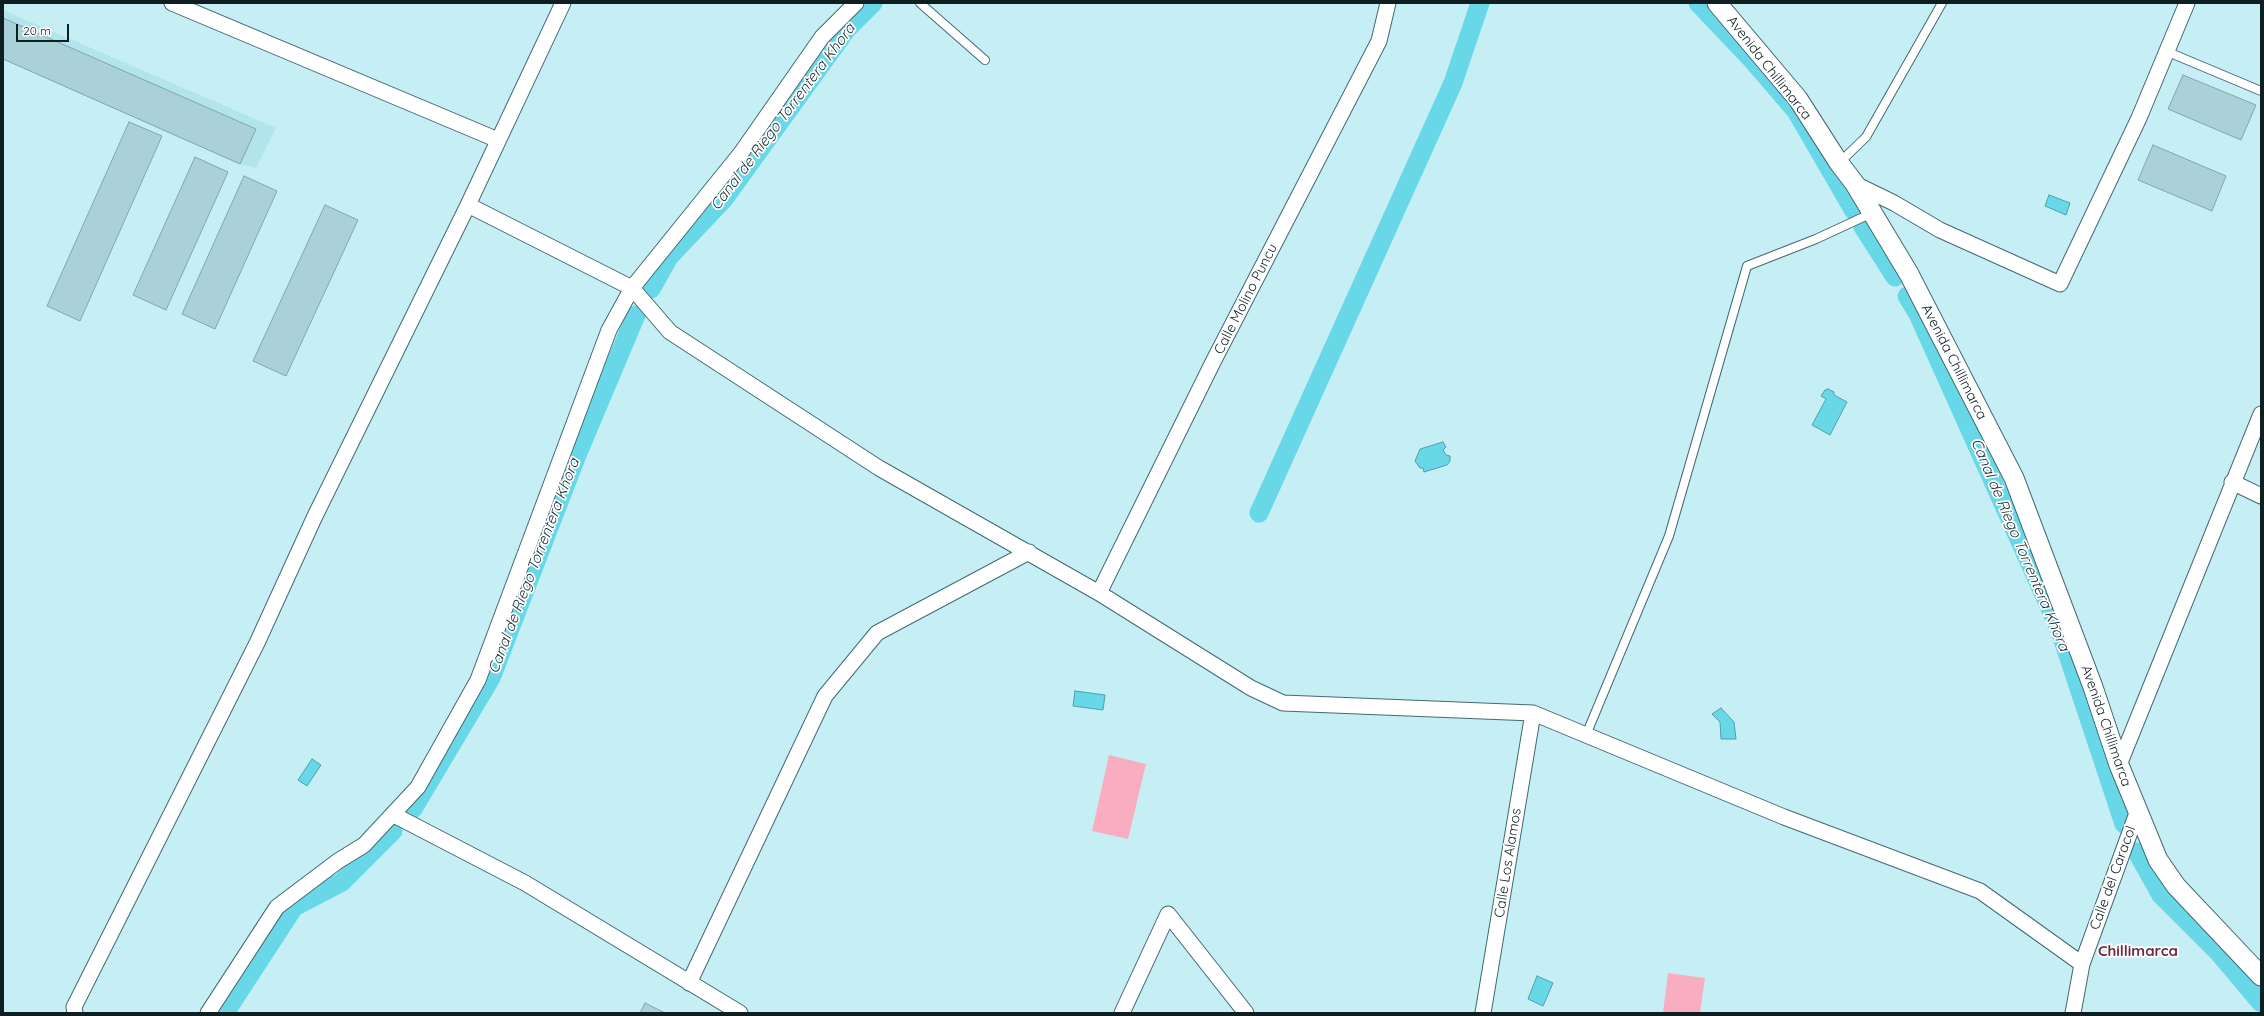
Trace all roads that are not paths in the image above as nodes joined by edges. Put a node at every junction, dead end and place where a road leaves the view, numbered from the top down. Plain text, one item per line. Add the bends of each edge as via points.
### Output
1 (172, 3) edge
2 (563, 3) edge
3 (856, 3) edge
4 (920, 3) edge
5 (1388, 3) edge
6 (1718, 3) edge
7 (1942, 3) edge
8 (2187, 3) edge
9 (2168, 52) junction
10 (985, 60) dead end
11 (2261, 91) edge
12 (498, 140) junction
13 (1839, 163) junction
14 (1855, 184) junction
15 (468, 205) junction
16 (1872, 213) junction
17 (632, 288) junction
18 (2261, 414) edge
19 (2232, 482) junction
20 (2261, 496) edge
21 (1029, 552) junction
22 (1099, 593) junction
23 (1533, 713) junction
24 (1586, 735) junction
25 (2119, 765) junction
26 (2137, 813) junction
27 (394, 815) junction
28 (2082, 964) junction
29 (2261, 976) edge
30 (689, 984) junction
31 (75, 1013) edge
32 (208, 1013) edge
33 (740, 1013) edge
34 (1122, 1013) edge
35 (1246, 1013) edge
36 (1484, 1013) edge
37 (2073, 1013) edge

1 - 12 street
2 - 12 street
3 - 17 street via 822,37 741,153
4 - 10 lane
5 - 22 street, Calle Molino Puncu via 1379,42 1213,362
6 - 13 street, Avenida Chillimarca via 1798,99
7 - 13 lane via 1866,137
8 - 9 street
9 - 11 lane
9 - 14 street via 2060,284 1940,230
12 - 15 street
13 - 14 street, Avenida Chillimarca
14 - 16 street, Avenida Chillimarca
15 - 17 street
15 - 31 street via 315,516 257,643 74,1007
16 - 24 lane via 1816,239 1746,266 1669,536
16 - 25 street, Avenida Chillimarca via 1909,274 2014,478 2093,687
17 - 21 street via 670,332 879,468
17 - 27 street via 609,330 478,680 418,787
18 - 19 street
19 - 20 street
19 - 25 street
21 - 22 street
21 - 30 street via 877,633 825,696
22 - 23 street via 1252,688 1283,703
23 - 24 street
23 - 36 street, Calle Los Alamos
24 - 28 street via 1784,817 1980,890
25 - 26 street, Avenida Chillimarca
26 - 28 street, Calle del Caracol
26 - 29 street, Avenida Chillimarca via 2158,860 2176,886
27 - 30 street via 525,882
27 - 32 street via 364,845 277,906
28 - 37 street, Calle del Caracol
30 - 33 street
34 - 35 street via 1168,914

